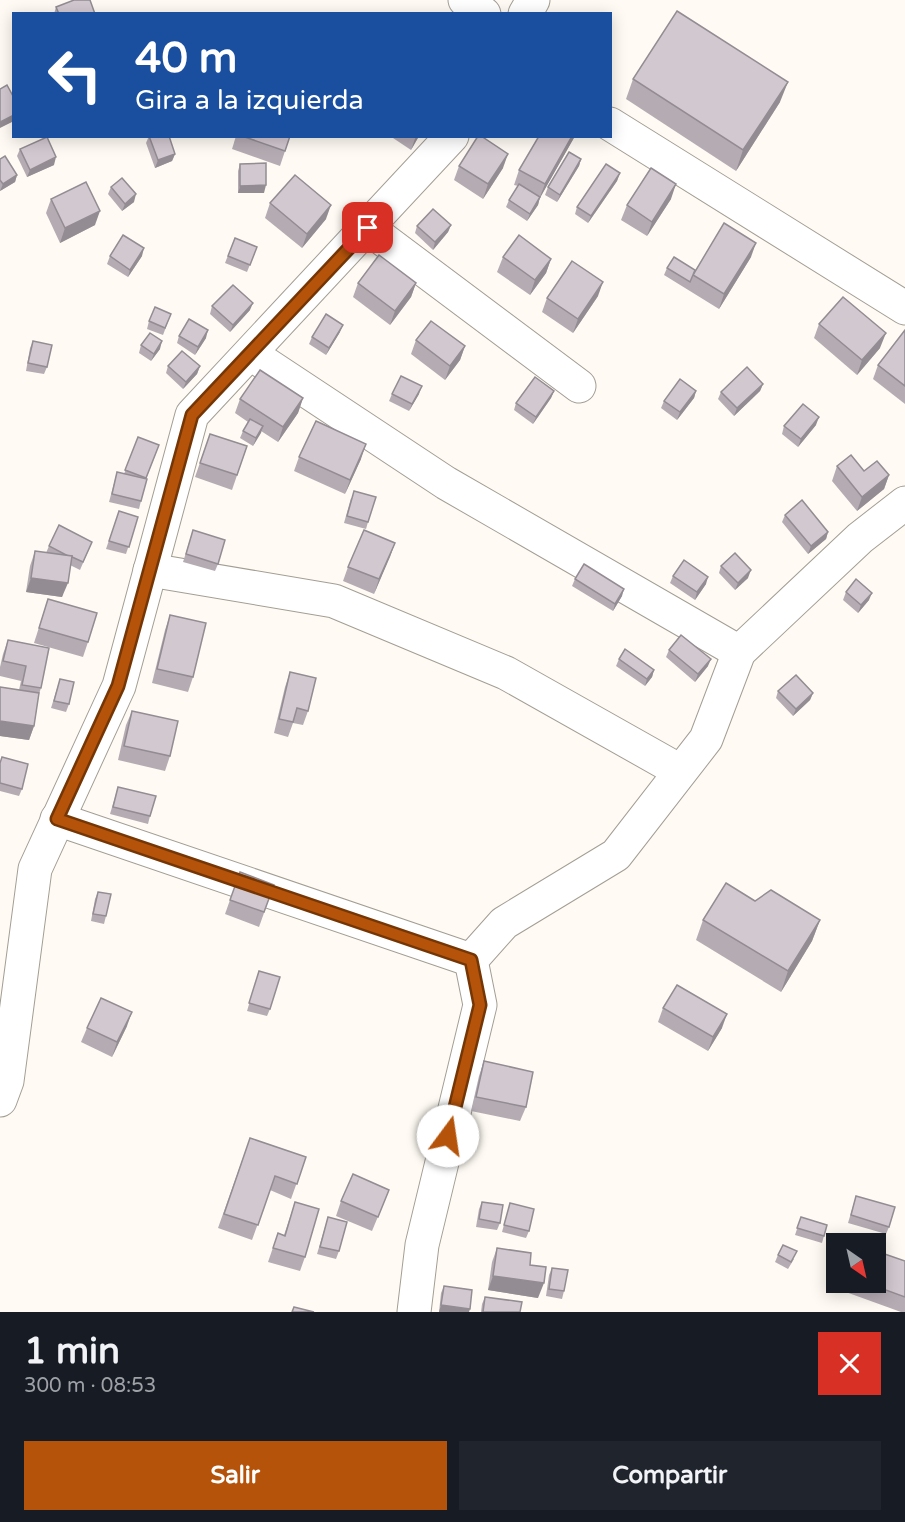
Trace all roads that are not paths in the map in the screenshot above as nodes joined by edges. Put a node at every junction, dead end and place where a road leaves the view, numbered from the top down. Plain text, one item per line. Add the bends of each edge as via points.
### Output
1 (465, 0) edge
2 (481, 12) edge
3 (612, 125) edge
4 (450, 138) edge
5 (368, 228) junction
6 (905, 308) edge
7 (251, 354) junction
8 (579, 386) dead end
9 (905, 503) edge
10 (150, 570) junction
11 (739, 652) junction
12 (681, 771) junction
13 (57, 819) junction
14 (471, 960) junction
15 (0, 1100) edge
16 (414, 1312) edge

1 - 2 street
3 - 6 street
4 - 5 street
5 - 7 street
5 - 8 street
7 - 10 street via 192,415
7 - 11 street via 446,483
9 - 11 street via 860,538
10 - 12 street via 334,601 506,673
10 - 13 street via 118,686
11 - 12 street via 706,739
12 - 14 street via 616,855 504,923
13 - 14 street
13 - 15 street via 35,869 7,1081
14 - 16 street via 480,1005 422,1245

